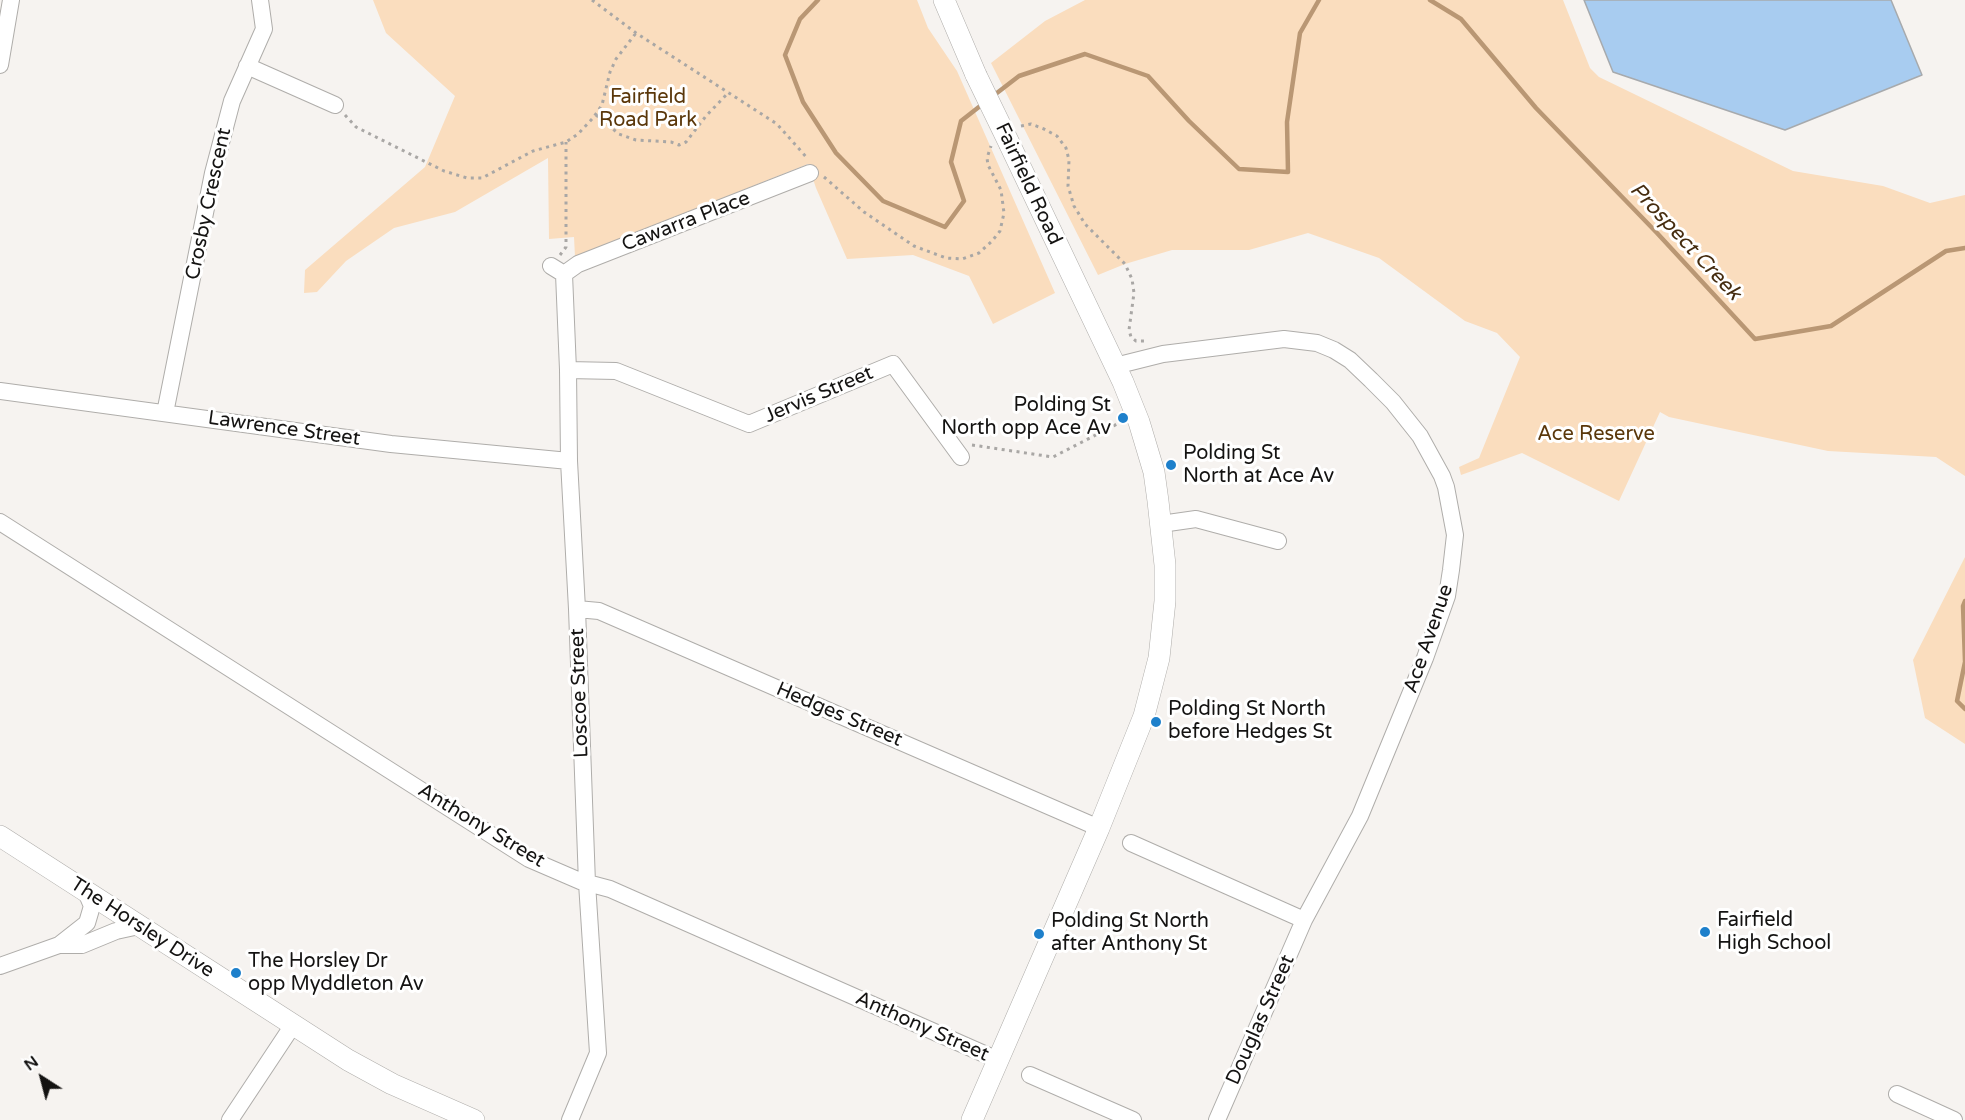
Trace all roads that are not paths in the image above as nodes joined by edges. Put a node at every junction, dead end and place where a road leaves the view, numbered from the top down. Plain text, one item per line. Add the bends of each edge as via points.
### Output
1 (11, 0) edge
2 (260, 0) edge
3 (944, 0) edge
4 (0, 65) edge
5 (247, 66) junction
6 (335, 105) dead end
7 (812, 170) road end
8 (558, 270) joint
9 (1115, 366) junction
10 (568, 370) junction
11 (0, 391) edge
12 (165, 413) junction
13 (961, 457) dead end
14 (569, 461) junction
15 (0, 522) edge
16 (1161, 524) junction
17 (1278, 541) dead end
18 (577, 609) junction
19 (1099, 828) junction
20 (0, 836) edge
21 (1131, 843) dead end
22 (587, 883) junction
23 (86, 892) junction
24 (1304, 920) junction
25 (139, 926) junction
26 (59, 945) junction
27 (0, 966) edge
28 (292, 1024) junction
29 (998, 1060) junction
30 (1030, 1075) dead end
31 (1898, 1094) dead end
32 (468, 1119) edge
33 (230, 1120) edge
34 (570, 1120) edge
35 (972, 1120) edge
36 (1133, 1120) edge
37 (1217, 1120) edge
38 (1954, 1120) edge

1 - 4 street
2 - 5 street, Crosby Crescent via 264,29
3 - 9 main road, Fairfield Road, bridge
5 - 6 street
5 - 12 street, Crosby Crescent via 232,100 213,173
7 - 8 street, Cawarra Place
8 - 10 street, Loscoe Street
9 - 16 main road, Fairfield Road via 1139,422 1154,472
9 - 24 street, Ace Avenue via 1163,354 1284,339 1317,344 1350,360 1393,402 1420,436 1446,487 1455,535 1447,596 1360,816
10 - 13 street, Jervis Street via 616,371 749,424 893,364
10 - 14 street, Loscoe Street
11 - 12 street, Lawrence Street
12 - 14 street, Lawrence Street via 391,444
14 - 18 street, Loscoe Street
15 - 22 street, Anthony Street via 528,859
16 - 17 street via 1196,519
16 - 19 main road, Fairfield Road via 1165,589 1159,658 1144,716
18 - 19 street, Hedges Street via 599,611
18 - 22 street, Loscoe Street
19 - 29 main road, Fairfield Road
20 - 23 main road, The Horsley Drive
21 - 24 street
22 - 29 street, Anthony Street via 610,889
22 - 34 street, Loscoe Street via 598,1053
23 - 25 main road, The Horsley Drive
23 - 26 street via 92,906 87,923
24 - 37 street, Douglas Street
25 - 26 street via 82,945
25 - 28 main road, The Horsley Drive
26 - 27 street
28 - 32 main road, The Horsley Drive via 376,1076
28 - 33 street
29 - 35 main road, Fairfield Road
30 - 36 street
31 - 38 street

